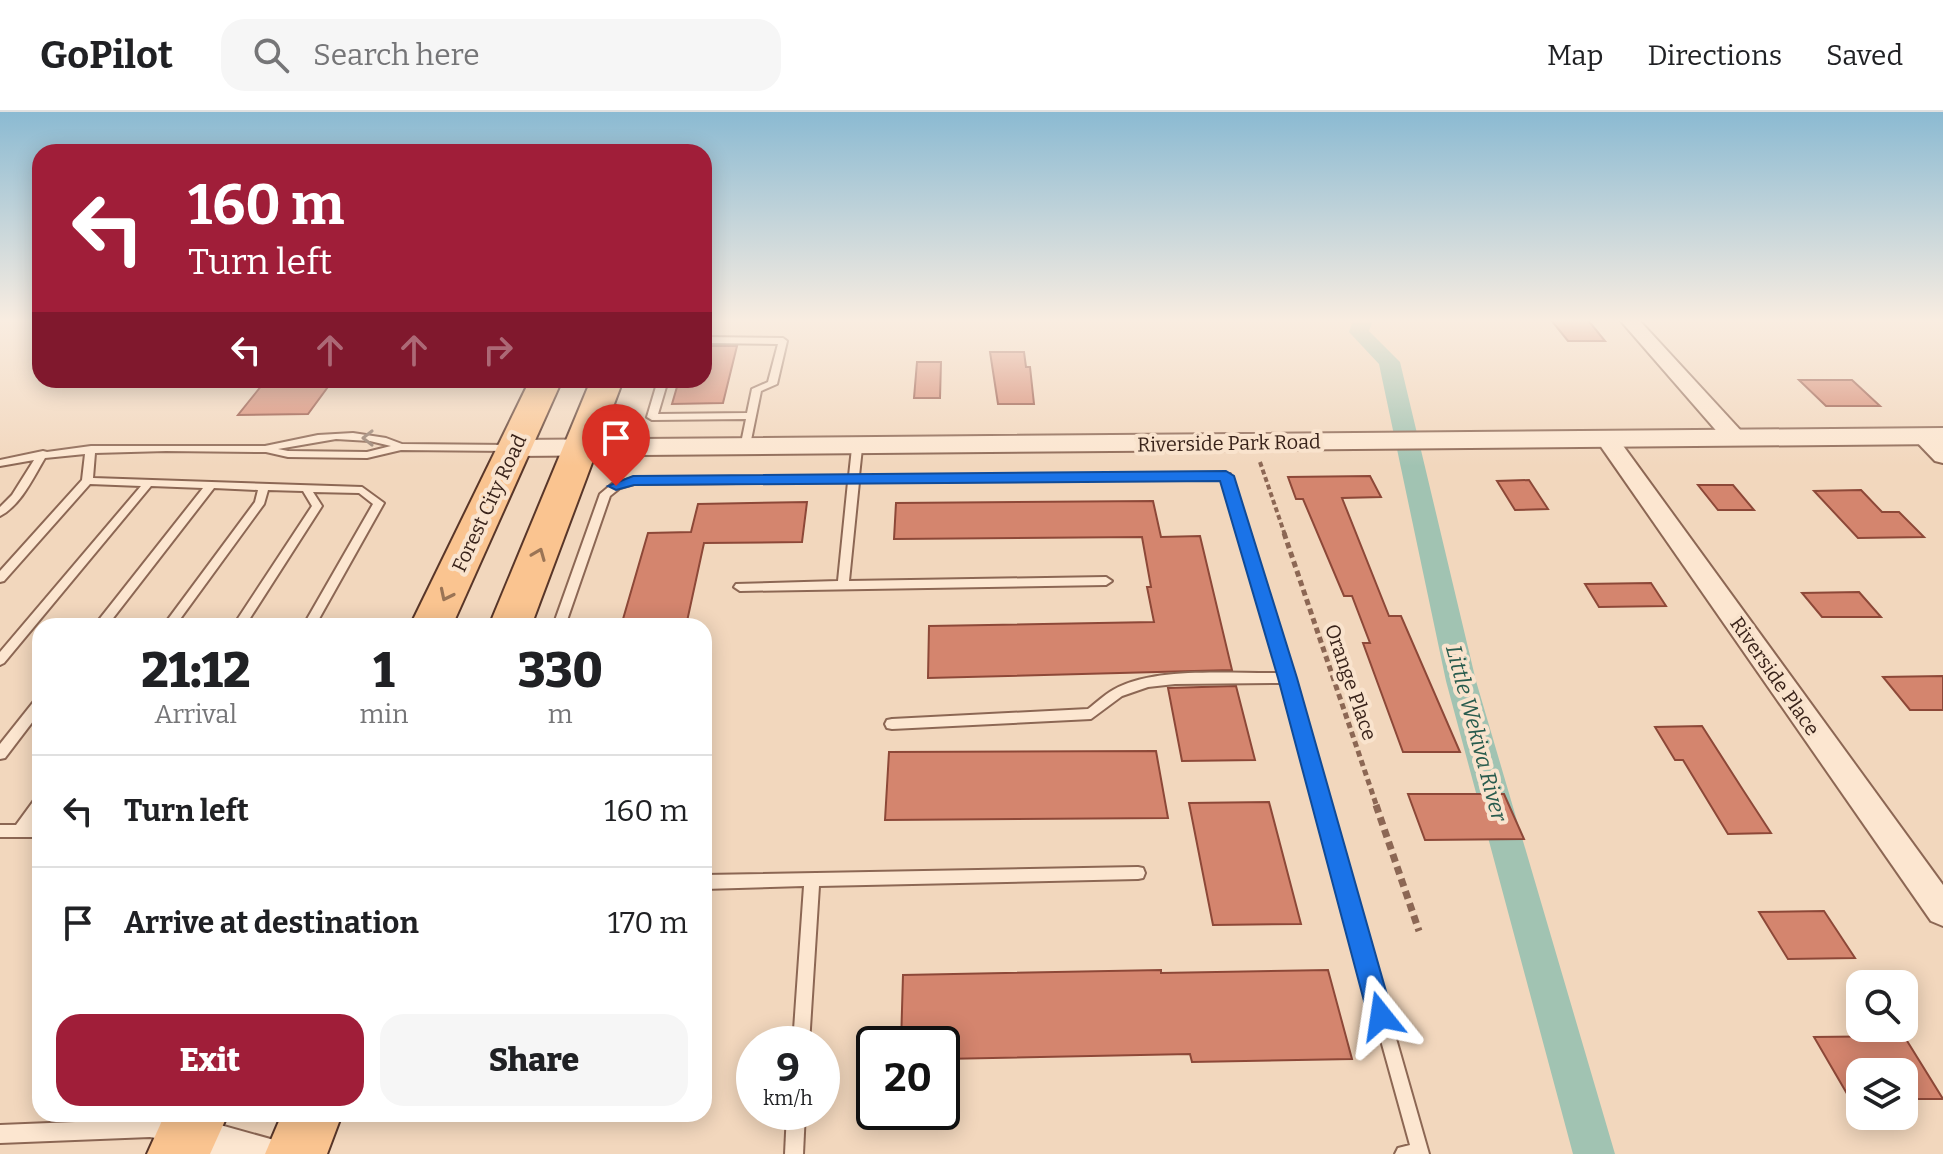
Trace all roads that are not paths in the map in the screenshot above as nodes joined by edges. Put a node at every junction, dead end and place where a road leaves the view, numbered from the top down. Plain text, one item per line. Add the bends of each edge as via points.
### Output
1 (776, 369) edge
2 (1673, 369) edge
3 (542, 388) edge
4 (604, 388) edge
5 (661, 388) edge
6 (749, 416) junction
7 (1932, 436) edge
8 (1735, 438) junction
9 (1608, 441) junction
10 (401, 447) junction
11 (515, 448) junction
12 (745, 448) junction
13 (857, 448) junction
14 (91, 449) junction
15 (266, 449) junction
16 (581, 449) junction
17 (43, 454) junction
18 (1943, 456) edge
19 (0, 463) edge
20 (854, 478) junction
21 (87, 481) junction
22 (147, 485) junction
23 (210, 486) junction
24 (264, 487) junction
25 (306, 488) junction
26 (0, 513) edge
27 (0, 578) edge
28 (1106, 581) dead end
29 (843, 586) junction
30 (740, 587) dead end
31 (35, 618) edge
32 (106, 618) edge
33 (175, 618) edge
34 (244, 618) edge
35 (314, 618) edge
36 (435, 618) edge
37 (513, 618) edge
38 (562, 618) edge
39 (32, 622) edge
40 (0, 660) edge
41 (1287, 678) junction
42 (32, 713) edge
43 (892, 724) dead end
44 (0, 754) edge
45 (32, 814) edge
46 (0, 831) edge
47 (20, 831) junction
48 (32, 831) edge
49 (1138, 873) dead end
50 (812, 880) junction
51 (712, 882) edge
52 (1943, 911) edge
53 (802, 1026) edge
54 (309, 1122) edge
55 (795, 1130) edge
56 (0, 1134) edge
57 (188, 1134) edge
58 (260, 1154) edge
59 (296, 1154) edge
60 (794, 1154) edge
61 (1404, 1154) edge

1 - 6 lane via 772,384 757,389
2 - 8 street
3 - 11 main road, Forest City Road
4 - 16 main road
5 - 6 lane via 652,417
6 - 12 lane
7 - 8 street, Riverside Park Road
7 - 18 street
8 - 9 street, Riverside Park Road
9 - 13 street, Riverside Park Road
9 - 52 street, Riverside Place
10 - 11 lane
10 - 15 lane via 367,455
10 -> 15 lane via 382,438 309,438
11 - 16 street, Riverside Park Road
11 -> 36 main road, Forest City Road
12 - 13 street, Riverside Park Road
12 - 16 street, Riverside Park Road
13 - 20 lane
14 - 15 lane
14 - 17 lane
14 - 21 lane
37 -> 16 main road
17 - 19 lane
17 - 26 lane
20 - 29 lane
20 - 38 lane via 633,481 616,486 605,494
20 - 41 lane via 1226,476
21 - 22 lane
21 - 27 lane
22 - 23 lane
22 - 31 lane
23 - 24 lane
23 - 32 lane
24 - 25 lane
24 - 33 lane via 260,502
25 - 34 lane via 317,506
25 - 35 lane via 362,490 379,503
28 - 29 lane
29 - 30 lane
39 - 40 lane
41 - 43 lane via 1147,682 1118,693 1091,714
41 - 61 lane via 1421,1153
42 - 44 lane
45 - 47 lane
46 - 47 lane
47 - 48 lane
49 - 50 lane
50 - 51 lane
50 - 53 lane
54 - 59 main road
55 - 60 lane
56 - 57 lane via 150,1128
57 - 58 street

